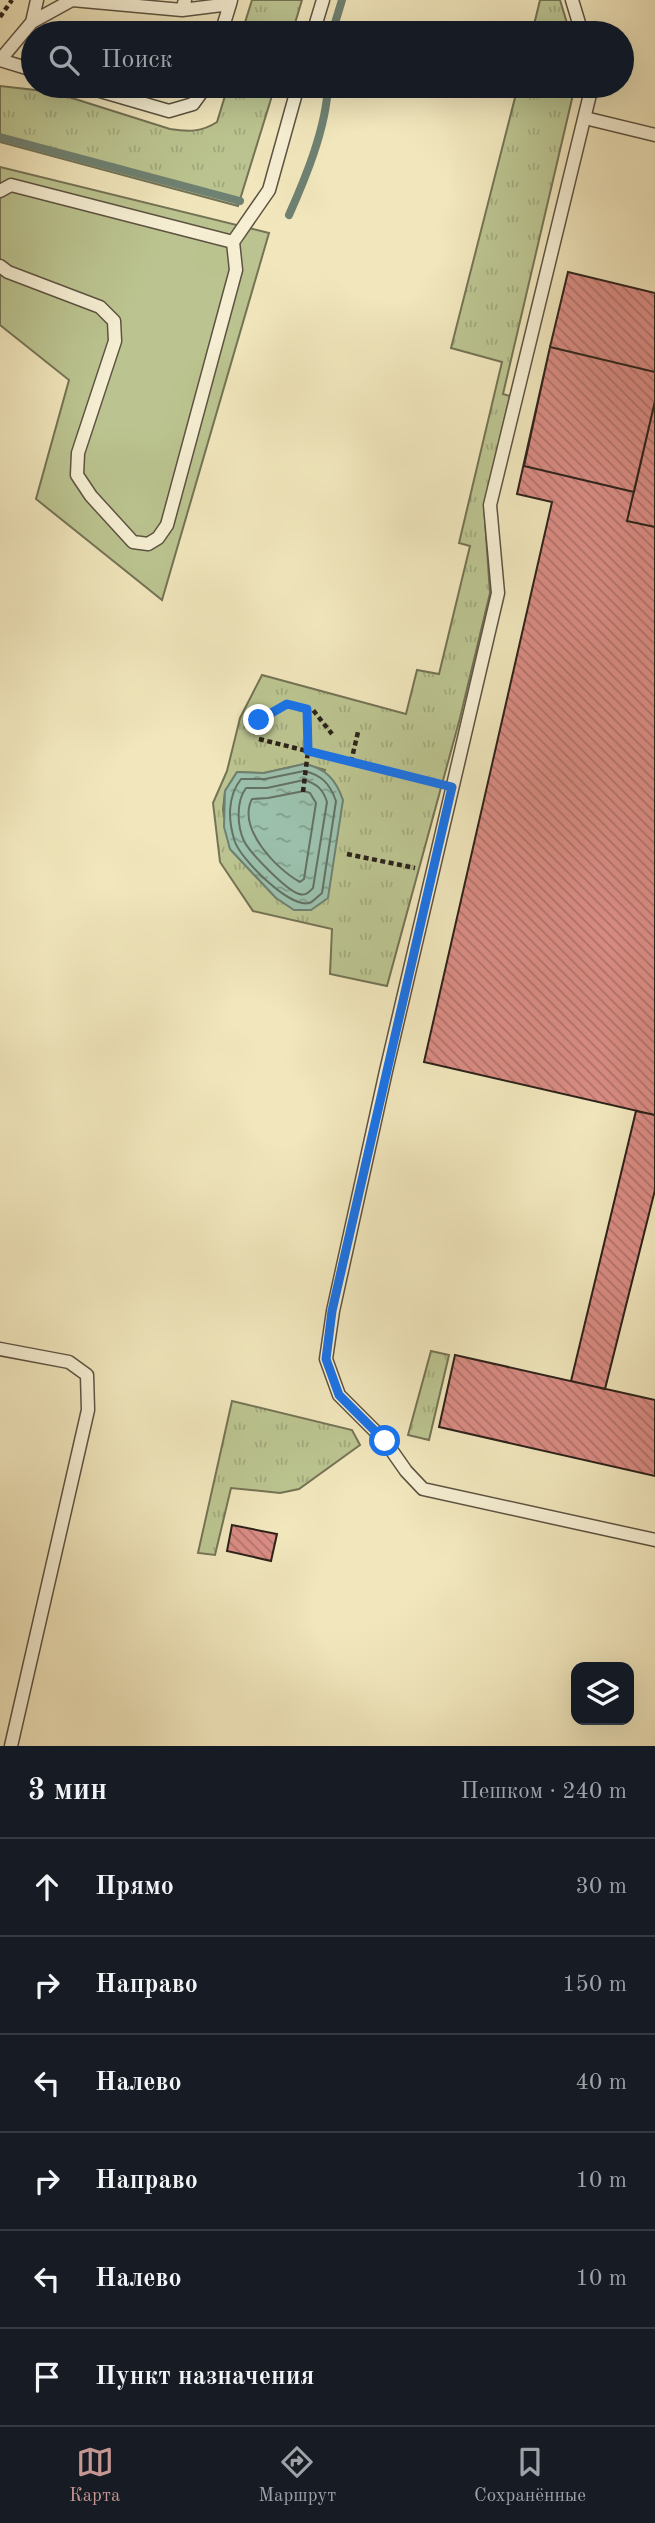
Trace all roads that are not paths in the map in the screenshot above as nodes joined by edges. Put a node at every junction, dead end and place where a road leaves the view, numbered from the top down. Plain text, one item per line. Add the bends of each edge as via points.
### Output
1 (37, 0) edge
2 (72, 0) edge
3 (323, 0) edge
4 (572, 0) edge
5 (98, 1) edge
6 (231, 2) edge
7 (126, 3) edge
8 (183, 5) edge
9 (203, 5) edge
10 (32, 21) edge
11 (34, 21) edge
12 (225, 21) edge
13 (317, 21) edge
14 (578, 21) edge
15 (21, 35) edge
16 (1, 60) edge
17 (21, 66) edge
18 (120, 98) edge
19 (197, 98) edge
20 (295, 98) edge
21 (589, 98) edge
22 (585, 118) junction
23 (655, 135) edge
24 (0, 191) edge
25 (233, 242) junction
26 (0, 266) edge
27 (0, 1349) edge
28 (655, 1540) edge
29 (11, 1746) edge

1 - 10 lane
2 - 5 lane
2 - 11 lane
3 - 13 lane
4 - 14 lane
5 - 7 lane
6 - 9 lane
6 - 12 lane
7 - 8 lane
8 - 9 lane
15 - 16 lane
16 - 17 lane
18 - 19 lane via 169,111 193,104
20 - 25 lane via 269,190
21 - 22 lane
22 - 23 lane
22 - 28 lane via 490,505 498,593 332,1311 326,1359 339,1395 385,1441 423,1489
24 - 25 lane via 11,185
25 - 26 lane via 236,270 167,525 148,544 133,542 78,474 78,453 115,341 114,321 100,307
27 - 29 lane via 69,1362 87,1375 89,1410

